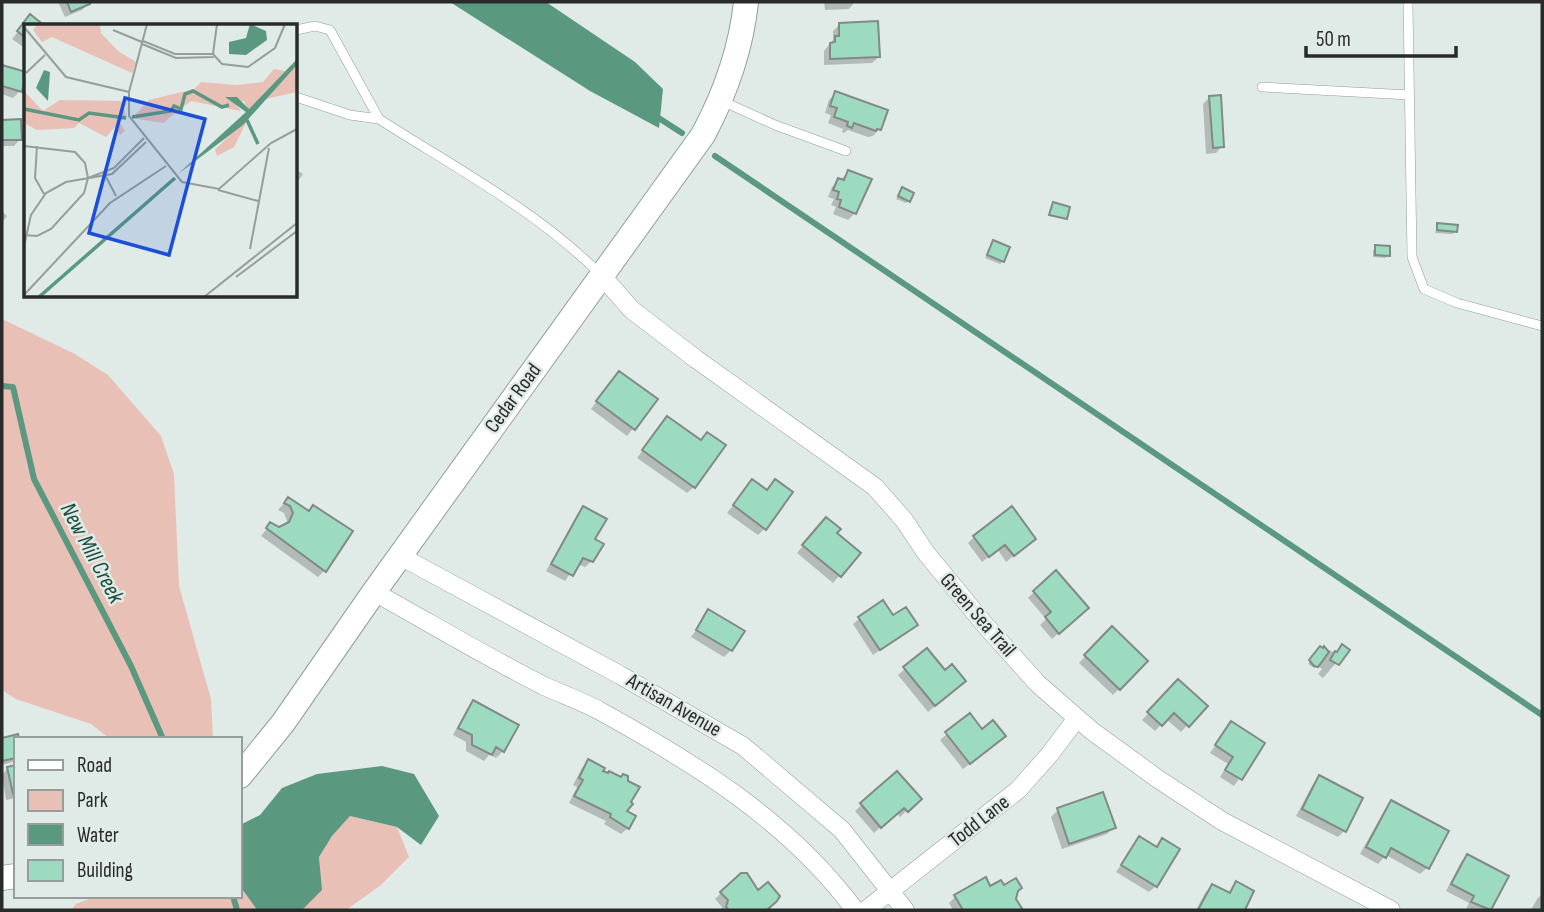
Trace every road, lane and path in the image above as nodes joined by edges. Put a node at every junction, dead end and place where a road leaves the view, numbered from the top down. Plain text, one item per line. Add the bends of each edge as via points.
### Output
1 (746, 2) edge
2 (1408, 2) edge
3 (298, 30) edge
4 (1262, 87) dead end
5 (1410, 95) junction
6 (298, 98) edge
7 (720, 101) junction
8 (379, 119) junction
9 (846, 151) dead end
10 (601, 275) junction
11 (1542, 326) edge
12 (400, 556) junction
13 (374, 592) junction
14 (1077, 718) junction
15 (242, 774) edge
16 (891, 891) junction
17 (855, 910) edge
18 (866, 910) edge
19 (905, 910) edge
20 (1391, 910) edge

1 - 7 street, Cedar Road via 738,51
2 - 5 lane
3 - 8 lane via 315,26 330,30
4 - 5 lane
5 - 11 lane via 1412,257 1424,289
6 - 8 lane via 350,115
7 - 9 lane
7 - 10 street, Cedar Road via 703,135
8 - 10 lane via 547,227
10 - 12 street, Cedar Road
10 - 14 street, Green Sea Trail via 632,310 875,487 985,625 1038,684
12 - 13 street, Cedar Road
12 - 16 street, Artisan Avenue via 743,746 842,830
13 - 15 street, Cedar Road
13 - 17 street, Artisan Avenue via 598,710 718,780 807,854
14 - 16 street, Todd Lane via 1018,790
14 - 20 street, Green Sea Trail via 1222,821
16 - 18 street, Todd Lane
16 - 19 street, Artisan Avenue

